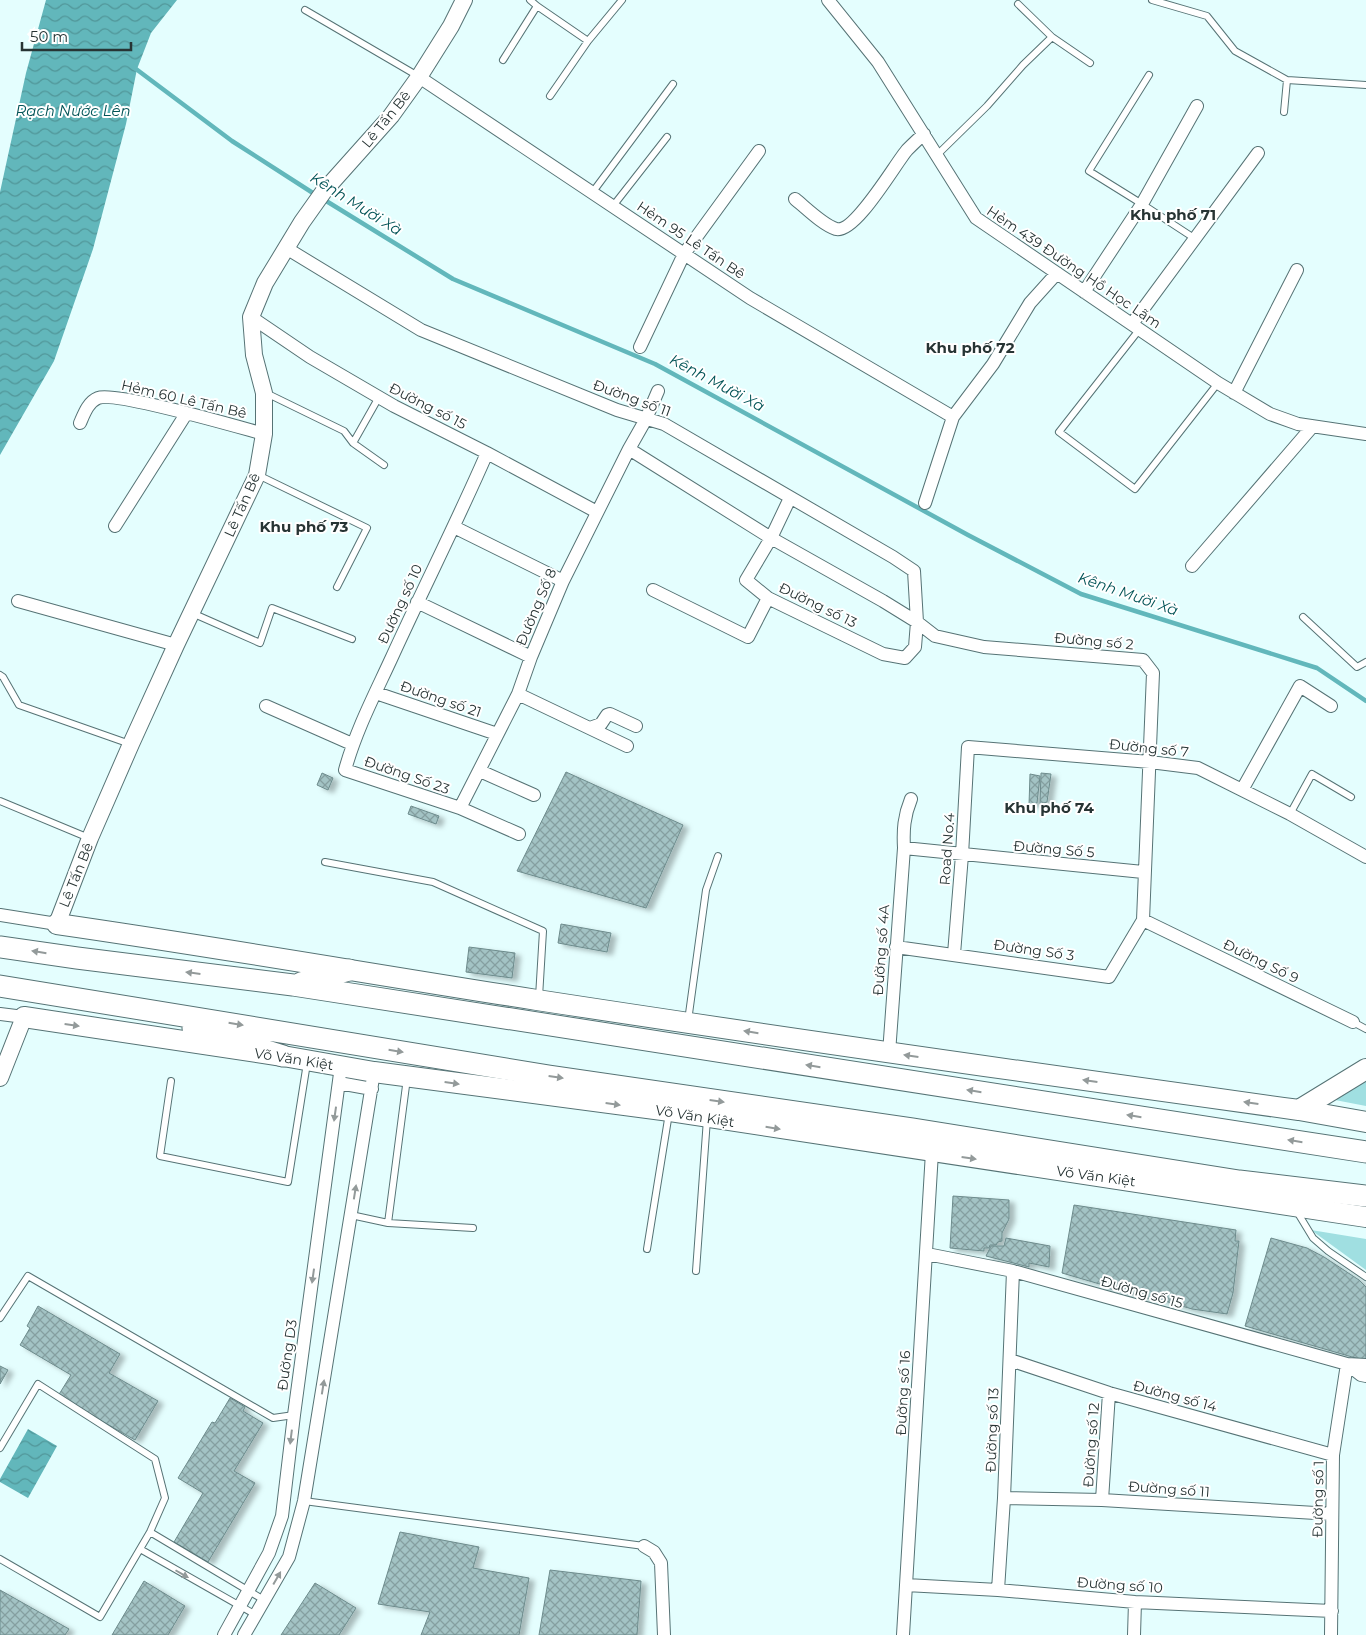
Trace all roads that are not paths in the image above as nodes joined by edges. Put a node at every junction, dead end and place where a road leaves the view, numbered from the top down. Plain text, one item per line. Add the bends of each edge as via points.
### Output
1 (464, 0) edge
2 (530, 0) edge
3 (622, 0) edge
4 (828, 0) edge
5 (1152, 0) edge
6 (1018, 4) dead end
7 (537, 6) junction
8 (305, 10) dead end
9 (1052, 38) junction
10 (588, 41) junction
11 (503, 60) dead end
12 (1090, 63) dead end
13 (1149, 75) dead end
14 (419, 77) junction
15 (1286, 80) junction
16 (673, 84) dead end
17 (1366, 85) edge
18 (550, 96) dead end
19 (1197, 106) dead end
20 (1284, 112) dead end
21 (924, 134) junction
22 (667, 138) dead end
23 (759, 151) dead end
24 (1258, 153) dead end
25 (937, 155) junction
26 (592, 193) junction
27 (795, 200) dead end
28 (1142, 204) junction
29 (613, 206) junction
30 (1194, 238) junction
31 (286, 248) junction
32 (684, 254) junction
33 (1297, 270) dead end
34 (1057, 274) junction
35 (1084, 292) junction
36 (251, 318) junction
37 (1136, 327) junction
38 (640, 347) dead end
39 (1218, 383) junction
40 (658, 391) dead end
41 (264, 393) junction
42 (1234, 393) junction
43 (379, 397) junction
44 (186, 414) junction
45 (953, 417) junction
46 (646, 419) junction
47 (80, 423) dead end
48 (1312, 427) junction
49 (264, 434) junction
50 (1366, 434) edge
51 (353, 443) junction
52 (629, 449) junction
53 (487, 453) junction
54 (384, 466) dead end
55 (257, 475) junction
56 (790, 498) junction
57 (925, 503) dead end
58 (597, 512) junction
59 (115, 526) dead end
60 (454, 527) junction
61 (771, 538) junction
62 (1192, 566) dead end
63 (563, 581) junction
64 (337, 587) dead end
65 (653, 590) dead end
66 (768, 598) junction
67 (18, 601) dead end
68 (417, 602) junction
69 (192, 613) junction
70 (1303, 617) dead end
71 (917, 622) junction
72 (352, 639) dead end
73 (176, 645) junction
74 (531, 657) junction
75 (1366, 662) edge
76 (0, 675) edge
77 (376, 692) junction
78 (518, 694) junction
79 (266, 706) dead end
80 (1331, 706) dead end
81 (636, 726) dead end
82 (590, 728) junction
83 (497, 734) junction
84 (131, 744) junction
85 (352, 744) junction
86 (628, 746) dead end
87 (968, 747) joint
88 (1150, 762) junction
89 (345, 770) joint
90 (480, 771) junction
91 (1242, 790) junction
92 (534, 795) dead end
93 (1351, 797) dead end
94 (911, 799) dead end
95 (0, 802) edge
96 (460, 808) junction
97 (1290, 814) junction
98 (519, 834) dead end
99 (90, 838) junction
100 (904, 848) junction
101 (962, 855) junction
102 (718, 856) dead end
103 (1366, 857) edge
104 (325, 862) dead end
105 (1143, 872) junction
106 (0, 916) edge
107 (1142, 920) junction
108 (57, 924) junction
109 (0, 947) edge
110 (896, 947) junction
111 (954, 954) junction
112 (349, 970) junction
113 (1109, 977) joint
114 (293, 985) junction
115 (0, 986) edge
116 (538, 1000) junction
117 (119, 1004) junction
118 (0, 1014) edge
119 (24, 1017) junction
120 (688, 1022) junction
121 (1354, 1022) joint
122 (1366, 1028) edge
123 (889, 1053) junction
124 (282, 1056) junction
125 (307, 1061) junction
126 (1366, 1069) edge
127 (340, 1075) junction
128 (407, 1077) junction
129 (0, 1078) edge
130 (171, 1081) dead end
131 (373, 1081) junction
132 (1299, 1110) junction
133 (670, 1111) junction
134 (708, 1118) junction
135 (1366, 1122) edge
136 (932, 1152) junction
137 (1366, 1152) edge
138 (1366, 1196) edge
139 (1294, 1206) junction
140 (351, 1215) junction
141 (1366, 1217) edge
142 (388, 1223) junction
143 (473, 1228) dead end
144 (647, 1249) dead end
145 (926, 1254) junction
146 (696, 1271) dead end
147 (1012, 1271) junction
148 (1366, 1277) edge
149 (0, 1318) edge
150 (1010, 1360) junction
151 (1347, 1364) junction
152 (1366, 1365) edge
153 (1366, 1376) edge
154 (1109, 1393) junction
155 (294, 1415) junction
156 (0, 1448) edge
157 (1333, 1455) junction
158 (1004, 1498) junction
159 (1102, 1500) junction
160 (304, 1501) junction
161 (1332, 1514) junction
162 (150, 1532) junction
163 (644, 1546) joint
164 (140, 1549) junction
165 (0, 1559) edge
166 (906, 1585) junction
167 (998, 1590) junction
168 (248, 1591) junction
169 (264, 1600) junction
170 (1135, 1602) junction
171 (240, 1606) junction
172 (1332, 1611) junction
173 (256, 1615) junction
174 (224, 1635) edge
175 (244, 1635) edge
176 (664, 1635) edge
177 (904, 1635) edge
178 (1134, 1635) edge
179 (1331, 1635) edge

1 - 14 street, Lê Tấn Bê
2 - 7 lane
3 - 10 lane
4 - 21 street, Hẻm 439 Đường Hồ Học Lãm via 878,62
5 - 15 lane via 1207,16 1235,51
6 - 9 lane
7 - 10 lane
7 - 11 lane
8 - 14 lane
9 - 12 lane
9 - 25 lane
10 - 18 lane
13 - 28 lane via 1089,171
14 - 26 street, Hẻm 95 Lê Tấn Bê
14 - 31 street, Lê Tấn Bê via 391,116 324,191
15 - 17 lane
15 - 20 lane
16 - 26 lane
19 - 28 street
21 - 25 street, Hẻm 439 Đường Hồ Học Lãm
21 - 27 street via 906,151 854,220 842,229 828,226
22 - 29 lane
23 - 32 street
24 - 30 street
25 - 34 street, Hẻm 439 Đường Hồ Học Lãm via 976,218
26 - 29 street, Hẻm 95 Lê Tấn Bê
28 - 30 lane
28 - 35 street
29 - 32 street, Hẻm 95 Lê Tấn Bê
30 - 37 street
31 - 36 street, Lê Tấn Bê via 265,283
31 - 46 street, Đường số 11 via 422,330 616,410
32 - 38 street
32 - 45 street, Hẻm 95 Lê Tấn Bê via 750,298
33 - 42 street
34 - 35 street, Hẻm 439 Đường Hồ Học Lãm
34 - 45 street via 1030,303 993,364
35 - 37 street, Hẻm 439 Đường Hồ Học Lãm
36 - 41 street, Lê Tấn Bê via 254,355
36 - 43 street, Đường số 15
37 - 39 street, Hẻm 439 Đường Hồ Học Lãm
37 - 39 lane via 1059,432 1135,489
39 - 42 street, Hẻm 439 Đường Hồ Học Lãm
40 - 46 street, Đường Số 8
41 - 49 street, Lê Tấn Bê
41 - 51 lane via 344,431
42 - 48 street, Hẻm 439 Đường Hồ Học Lãm via 1270,414
43 - 51 lane
43 - 53 street, Đường số 15
44 - 47 street, Hẻm 60 Lê Tấn Bê via 123,399 98,398 90,404
44 - 49 street, Hẻm 60 Lê Tấn Bê
44 - 59 street
45 - 57 street
46 - 52 street, Đường Số 8
46 - 56 street, Đường số 11 via 664,424
48 - 50 street, Hẻm 439 Đường Hồ Học Lãm
48 - 62 street
49 - 55 street, Lê Tấn Bê
51 - 54 lane
52 - 58 street, Đường Số 8
52 - 61 street
53 - 58 street, Đường số 15
53 - 60 street, Đường số 10
55 - 64 lane via 367,528
55 - 69 street, Lê Tấn Bê
56 - 61 street
56 - 71 street, Đường số 11 via 914,571
58 - 63 street, Đường Số 8
60 - 63 street
60 - 68 street, Đường số 10
61 - 66 street, Đường số 13 via 746,580
61 - 71 street, Đường số 2
63 - 74 street, Đường Số 8
65 - 66 street via 748,637
66 - 71 street, Đường số 13 via 883,654 904,658 915,647
67 - 73 street
68 - 74 street
68 - 77 street, Đường số 10
69 - 72 lane via 260,643 272,608
69 - 73 street, Lê Tấn Bê
70 - 75 lane via 1357,666
71 - 88 street, Đường số 2 via 935,636 984,647 1142,660 1153,673
73 - 84 street, Lê Tấn Bê
74 - 78 street, Đường Số 8
76 - 84 lane via 19,705
77 - 83 street, Đường số 21
77 - 85 street, Đường số 10
78 - 82 street
78 - 83 street, Đường Số 8
79 - 85 street
80 - 91 street via 1300,686
81 - 82 street via 610,714 601,724
82 - 86 street
83 - 90 street, Đường Số 8
84 - 99 street, Lê Tấn Bê
85 - 89 street, Đường số 10
87 - 88 street, Đường số 7
87 - 101 street, Road No.4
88 - 91 street, Đường số 7 via 1198,768
88 - 105 street, Đường số 2
89 - 96 street, Đường Số 23
90 - 92 street
90 - 96 street, Đường Số 8
91 - 97 street, Đường số 7
93 - 97 lane via 1312,774
94 - 100 street, Đường số 4A via 903,826
95 - 99 lane
96 - 98 street, Đường Số 23
97 - 103 street, Đường số 7
99 - 108 street, Lê Tấn Bê
100 - 101 street, Đường Số 5
100 - 110 street, Đường số 4A
101 - 105 street, Đường Số 5
101 - 111 street, Road No.4
102 - 120 lane via 706,890
104 - 116 lane via 433,882 543,931
105 - 107 street, Đường số 2
106 - 108 street
107 - 113 street, Đường số 2
107 - 121 street, Đường Số 9
108 - 112 main road
114 -> 109 highway
110 - 111 street, Đường Số 3
110 - 123 street, Đường số 4A
111 - 113 street, Đường Số 3
112 - 114 highway
112 - 116 main road
137 -> 114 highway
115 - 117 highway, Võ Văn Kiệt
116 - 120 main road
117 - 124 highway
117 -> 138 highway, Võ Văn Kiệt via 548,1076 1239,1181
118 - 119 street
119 -> 124 main road, Võ Văn Kiệt
119 - 129 street
123 -> 120 main road
121 - 122 lane, Đường Số 9
132 -> 123 main road
124 - 125 main road, Võ Văn Kiệt
125 - 127 main road, Võ Văn Kiệt
125 - 130 lane via 288,1182 160,1156
126 - 132 main road
127 - 131 main road, Võ Văn Kiệt
127 -> 155 street, Đường D3
128 - 131 main road, Võ Văn Kiệt
128 -> 133 main road, Võ Văn Kiệt
128 - 142 lane
140 -> 131 street
132 - 135 main road
133 - 134 main road, Võ Văn Kiệt
133 - 144 lane
134 -> 136 main road, Võ Văn Kiệt
134 - 146 lane
136 -> 139 main road, Võ Văn Kiệt
136 - 145 street, Đường số 16
139 - 141 main road, Võ Văn Kiệt
139 - 148 lane via 1313,1238
140 - 142 lane
160 -> 140 street
142 - 143 lane
145 - 147 street, Đường số 15
145 - 166 street, Đường số 16
147 - 150 street, Đường số 13
147 - 151 street, Đường số 15
149 - 155 lane via 28,1276 273,1418
150 - 154 street, Đường số 14
150 - 158 street, Đường số 13
151 - 152 street, Đường số 15
151 - 153 street, Đường số 15
151 - 157 street, Đường số 1
154 - 157 street, Đường số 14
154 - 159 street, Đường số 12
155 -> 168 street, Đường D3 via 282,1516 269,1553
156 - 162 lane via 38,1384 155,1459 165,1498
157 - 161 street, Đường số 1
158 - 159 street, Đường số 11
158 - 167 street, Đường số 13
159 - 161 street, Đường số 11
160 - 163 lane
169 -> 160 street via 289,1557
161 - 172 street, Đường số 1
162 - 164 lane
162 - 168 lane
163 - 176 street via 654,1552 661,1563
164 - 165 lane via 100,1617
164 -> 171 lane
166 - 167 street, Đường số 10
166 - 177 street, Đường số 16
167 - 170 street, Đường số 10
168 - 169 lane
168 - 171 street, Đường D3
169 - 173 street
170 - 172 street, Đường số 10
170 - 178 street
171 - 173 lane
171 - 174 street, Đường D3
172 - 179 street, Đường số 1
173 - 175 street

